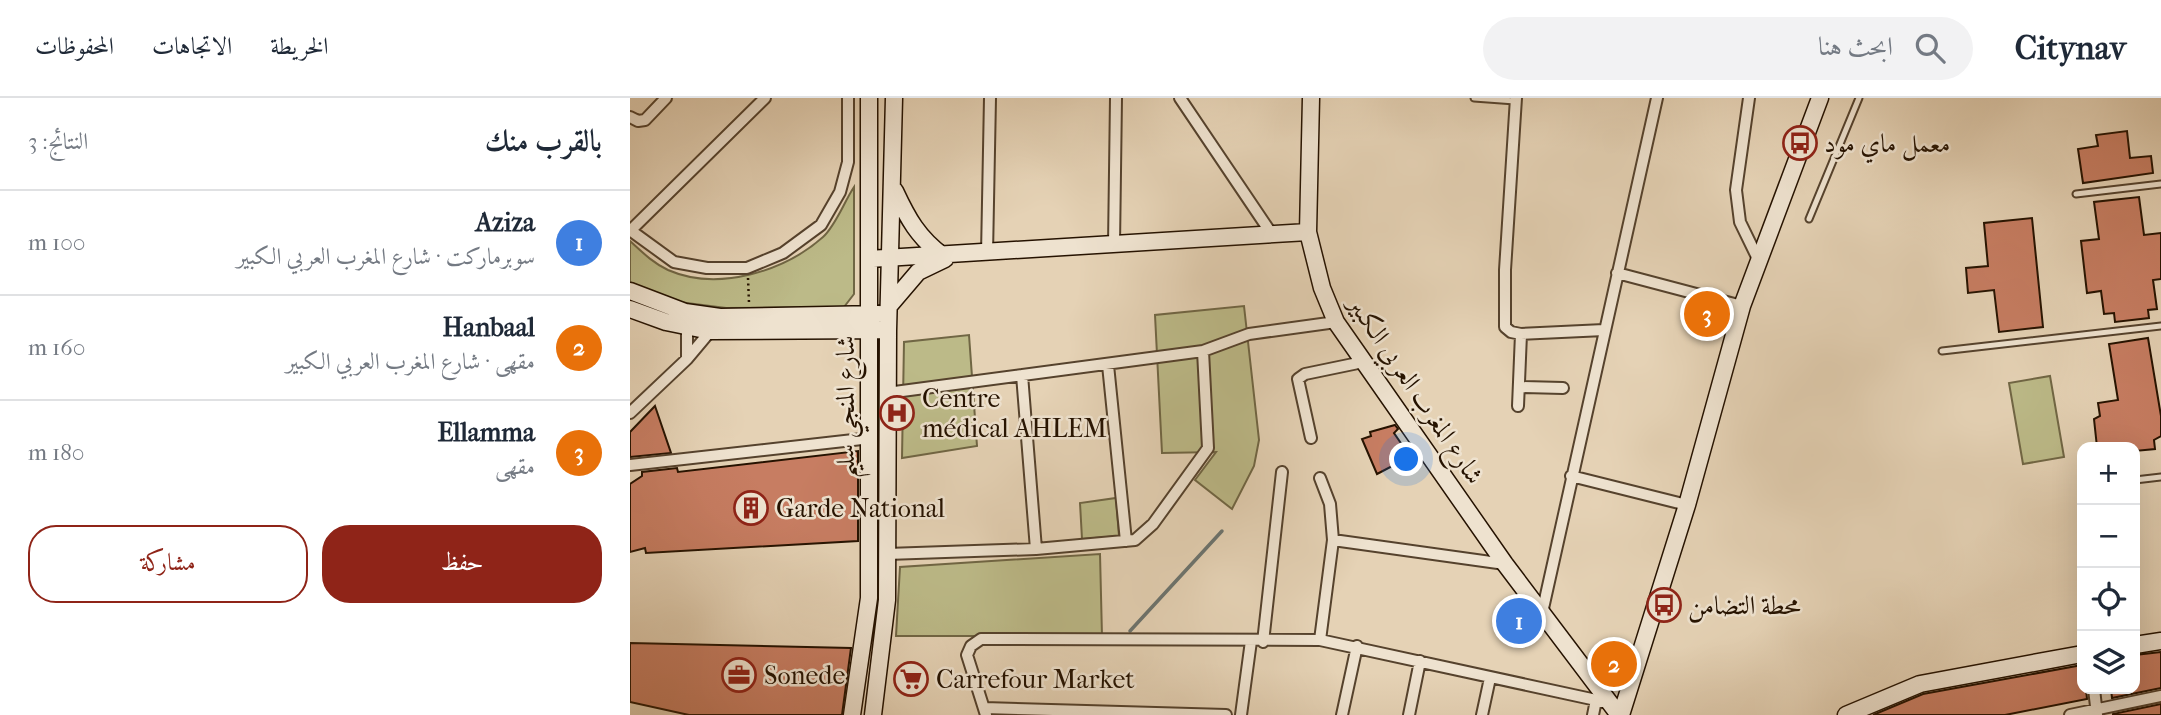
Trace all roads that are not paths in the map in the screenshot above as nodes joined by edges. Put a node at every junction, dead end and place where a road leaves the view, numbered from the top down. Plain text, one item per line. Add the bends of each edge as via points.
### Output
1 (666, 98) edge
2 (765, 98) edge
3 (848, 98) edge
4 (869, 98) edge
5 (894, 98) edge
6 (990, 98) edge
7 (1116, 98) edge
8 (1180, 98) edge
9 (1311, 98) edge
10 (1474, 98) edge
11 (1657, 98) edge
12 (1749, 98) edge
13 (1820, 98) edge
14 (1859, 98) edge
15 (1516, 99) edge
16 (630, 117) edge
17 (2161, 184) edge
18 (893, 187) junction
19 (2076, 194) dead end
20 (1809, 219) dead end
21 (630, 230) edge
22 (1308, 232) junction
23 (1271, 233) junction
24 (1114, 245) junction
25 (987, 254) junction
26 (949, 256) junction
27 (869, 259) junction
28 (891, 259) junction
29 (1759, 261) junction
30 (1617, 273) junction
31 (630, 291) edge
32 (1742, 306) junction
33 (630, 309) edge
34 (889, 310) junction
35 (720, 317) junction
36 (686, 320) junction
37 (870, 322) junction
38 (1336, 323) junction
39 (2161, 326) edge
40 (1604, 330) junction
41 (710, 331) junction
42 (888, 331) junction
43 (1521, 334) junction
44 (1203, 351) junction
45 (1942, 351) dead end
46 (687, 359) junction
47 (1363, 362) junction
48 (1108, 365) junction
49 (1022, 374) junction
50 (1519, 387) junction
51 (1563, 388) dead end
52 (887, 393) junction
53 (1518, 406) dead end
54 (630, 413) edge
55 (871, 438) junction
56 (1311, 438) dead end
57 (630, 465) edge
58 (1282, 472) dead end
59 (1571, 476) junction
60 (2161, 477) edge
61 (1320, 478) dead end
62 (2140, 479) edge
63 (1687, 505) junction
64 (1333, 540) junction
65 (1126, 541) junction
66 (1035, 549) junction
67 (887, 554) junction
68 (1505, 564) junction
69 (1542, 613) junction
70 (1320, 639) junction
71 (1251, 641) junction
72 (2161, 641) edge
73 (1264, 642) junction
74 (2140, 644) edge
75 (1357, 646) junction
76 (2077, 655) edge
77 (1420, 661) junction
78 (1490, 678) junction
79 (2095, 694) edge
80 (2161, 696) edge
81 (1596, 700) junction
82 (985, 711) edge
83 (1618, 711) edge
84 (2097, 713) edge
85 (852, 715) edge
86 (873, 715) edge
87 (1226, 715) edge
88 (1241, 715) edge
89 (1342, 715) edge
90 (1409, 715) edge
91 (1482, 715) edge
92 (1593, 715) edge
93 (1846, 715) edge
94 (2070, 715) edge

1 - 16 street via 645,120
2 - 21 street
3 - 21 street via 848,162 840,192 821,225 783,253 747,268 707,268 674,262
4 - 27 street, شارع المنجي سليم
5 - 18 street, شارع المنجي سليم
6 - 25 street
7 - 24 street
8 - 23 street
9 - 22 street, شارع المغرب العربي الكبير
10 - 15 lane
11 - 30 street
12 - 29 street via 1736,190 1740,222
13 - 29 street
14 - 20 lane
15 - 43 street via 1505,327
17 - 19 lane
18 - 26 street via 911,225 925,242
18 - 28 street, شارع المنجي سليم
22 - 23 street
22 - 38 street, شارع المغرب العربي الكبير
23 - 24 street
24 - 25 street
25 - 26 street
26 - 28 street
26 - 34 street via 918,272
27 - 28 street
27 - 37 street, شارع المنجي سليم
28 - 34 street, شارع المنجي سليم
29 - 32 street
30 - 32 street
30 - 40 street
31 - 36 street
32 - 63 street
33 - 36 street
34 - 37 street
34 - 42 street, شارع المنجي سليم
35 - 36 street
35 - 37 street
35 - 41 street
36 - 41 street
36 - 46 street
37 - 41 street
37 - 42 street
37 - 55 street, شارع المنجي سليم
38 - 44 street via 1249,334
38 - 47 street, شارع المغرب العربي الكبير
39 - 45 lane
40 - 43 street
40 - 59 street
41 - 46 street
42 - 52 street, شارع المنجي سليم
43 - 50 street
44 - 48 street
44 - 65 street via 1208,448 1153,524 1135,540
46 - 54 street
47 - 56 street via 1298,379
47 - 68 street, شارع المغرب العربي الكبير
48 - 49 street
48 - 65 street
49 - 52 street
49 - 66 street
50 - 51 street
50 - 53 street
52 - 67 street, شارع المنجي سليم
55 - 57 street
55 - 85 street, شارع المنجي سليم via 869,598
58 - 73 street
59 - 63 street
59 - 69 street
60 - 62 lane
61 - 64 street via 1331,504
63 - 83 street
64 - 68 street
64 - 70 street
65 - 66 street
66 - 67 street
67 - 86 street, شارع المنجي سليم via 886,629
68 - 69 street, شارع المغرب العربي الكبير
69 - 83 street, شارع المغرب العربي الكبير
70 - 73 street
70 - 75 street
71 - 73 street
71 - 82 street via 981,639 967,655
71 - 88 street
72 - 74 street
75 - 77 street
75 - 89 street
76 - 93 street via 1920,684
77 - 78 street
77 - 90 street
78 - 81 street
78 - 91 street
79 - 84 street
80 - 84 street
81 - 83 street
81 - 92 street
82 - 87 street
84 - 94 street

